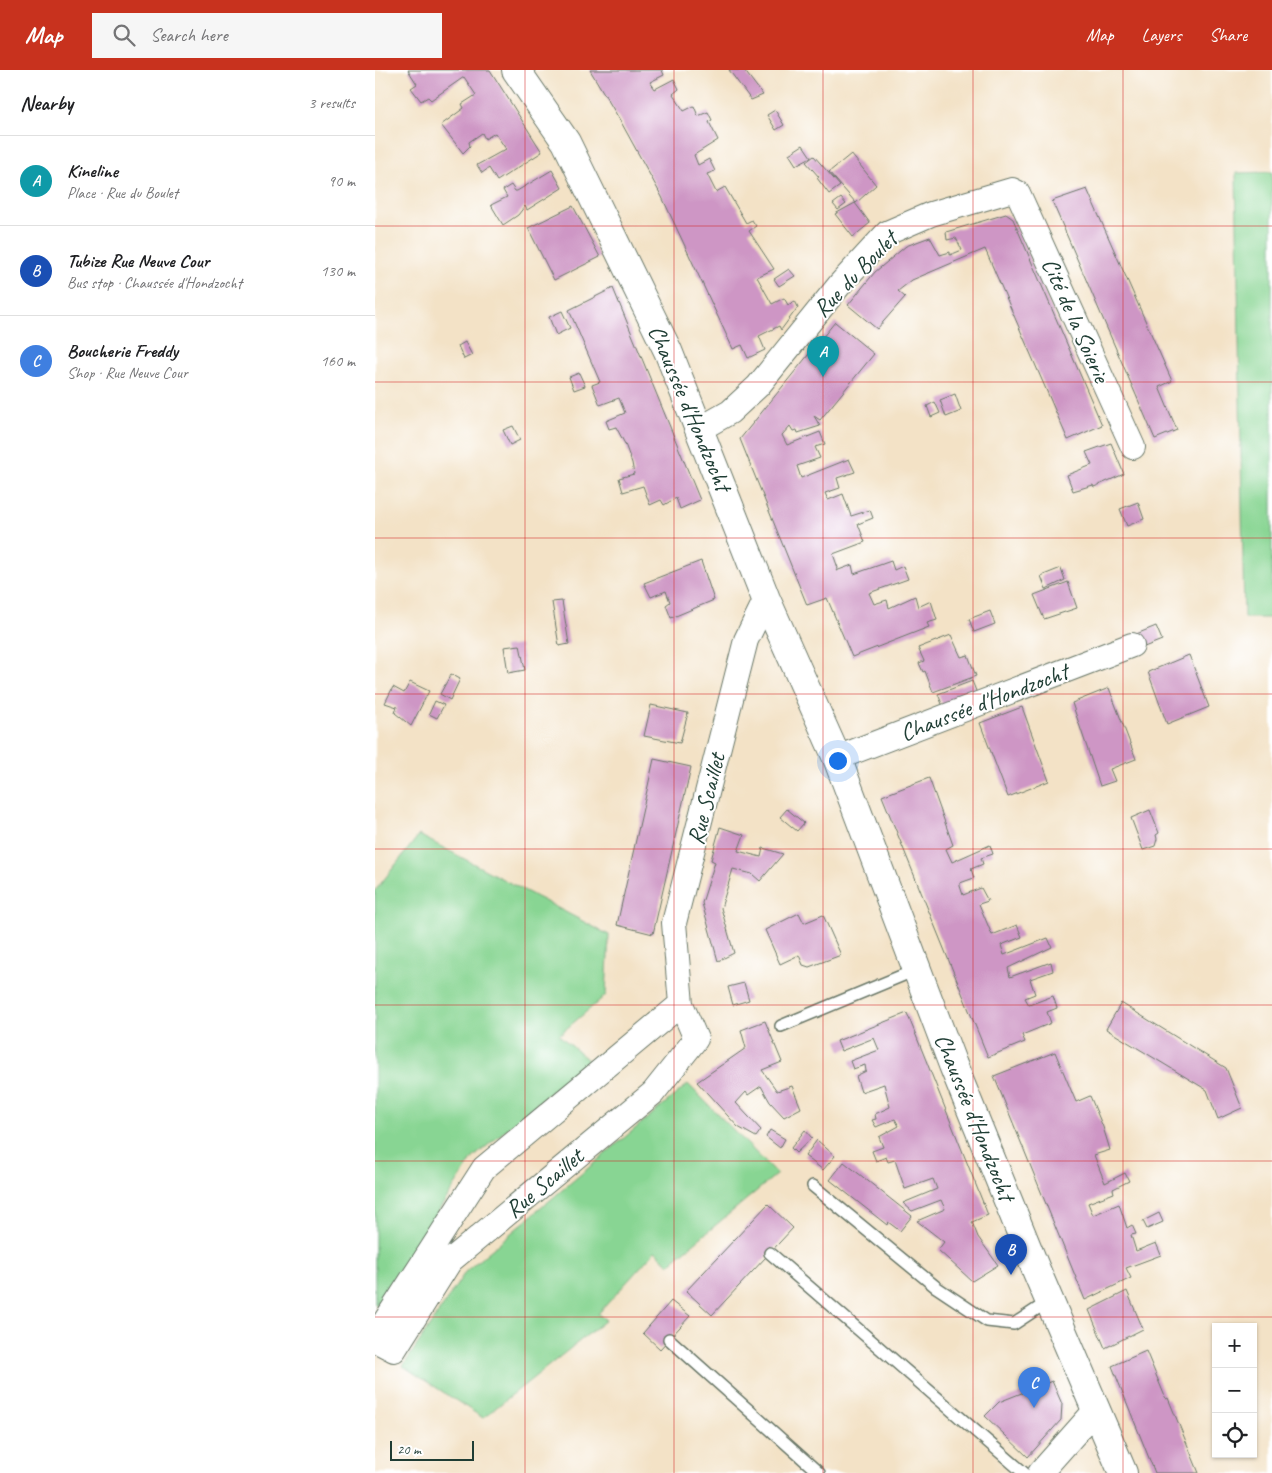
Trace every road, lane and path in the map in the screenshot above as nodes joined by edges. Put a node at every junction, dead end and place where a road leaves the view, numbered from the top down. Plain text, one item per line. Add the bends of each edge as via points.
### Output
1 (517, 70) edge
2 (1018, 193) joint
3 (700, 429) junction
4 (1133, 447) dead end
5 (766, 599) junction
6 (1132, 645) dead end
7 (837, 758) junction
8 (918, 969) junction
9 (681, 1004) junction
10 (781, 1026) dead end
11 (813, 1186) dead end
12 (770, 1253) dead end
13 (1049, 1301) junction
14 (375, 1339) edge
15 (669, 1339) dead end
16 (1095, 1412) junction
17 (819, 1473) edge
18 (1024, 1473) edge
19 (1040, 1473) edge
20 (1123, 1473) edge

1 - 3 main road, Chaussée d'Hondzocht via 566,142 668,351
2 - 3 street, Rue du Boulet via 1005,191 931,214 887,233 841,283 758,386 730,412
2 - 4 street, Cité de la Soierie
3 - 5 main road, Chaussée d'Hondzocht
5 - 7 main road, Chaussée d'Hondzocht
5 - 9 street, Rue Scaillet via 746,640 675,923
6 - 7 street, Chaussée d'Hondzocht
7 - 8 main road, Chaussée d'Hondzocht
8 - 10 lane
8 - 13 main road, Chaussée d'Hondzocht via 953,1065
9 - 14 street, Rue Scaillet via 484,1168
9 - 14 street, Rue Scaillet via 696,1039 653,1093 450,1262 394,1350
11 - 13 lane via 936,1286 987,1321 1014,1324
12 - 18 lane
13 - 16 main road, Chaussée d'Hondzocht
15 - 17 lane
16 - 19 street
16 - 20 main road, Chaussée d'Hondzocht

